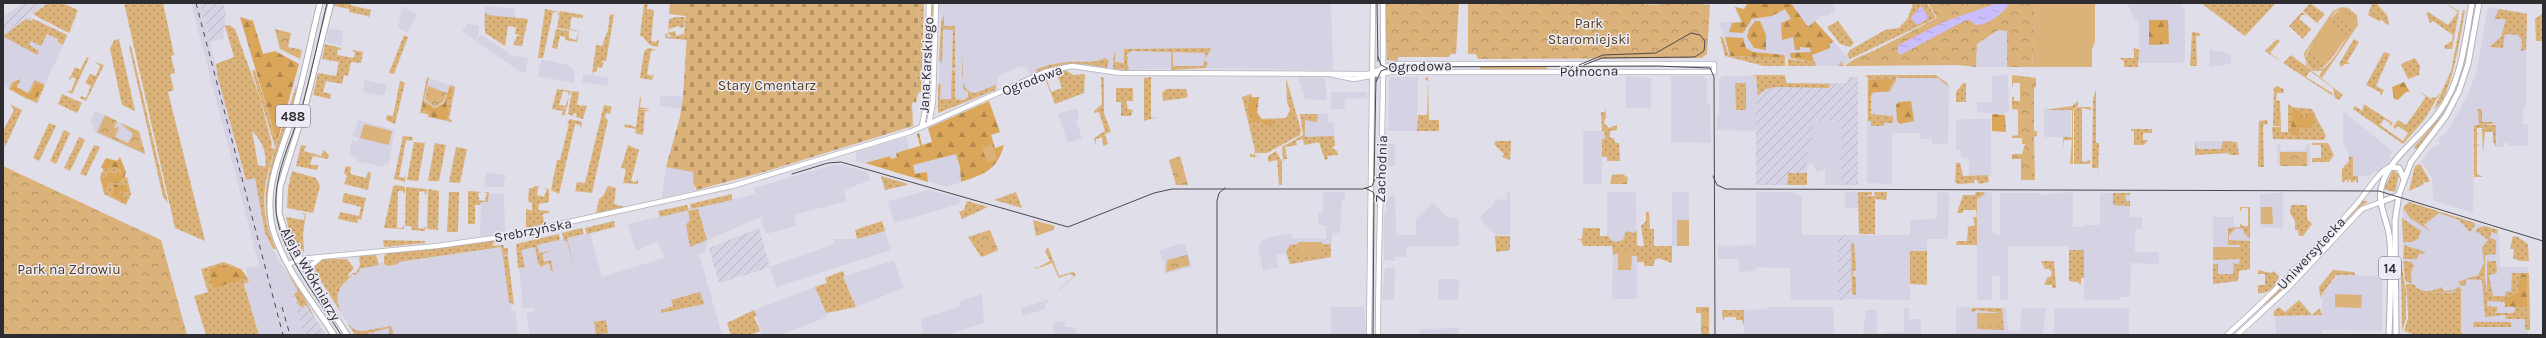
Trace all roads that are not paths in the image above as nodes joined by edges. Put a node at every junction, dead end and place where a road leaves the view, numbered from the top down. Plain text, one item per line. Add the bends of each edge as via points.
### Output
1 (320, 3) edge
2 (330, 3) edge
3 (929, 3) edge
4 (936, 3) edge
5 (1373, 3) edge
6 (1383, 3) edge
7 (2472, 3) edge
8 (2479, 3) edge
9 (1465, 64) joint
10 (1383, 66) junction
11 (1465, 72) joint
12 (1373, 74) junction
13 (1383, 74) junction
14 (931, 112) junction
15 (942, 118) junction
16 (929, 123) junction
17 (922, 126) junction
18 (2390, 167) junction
19 (773, 175) joint
20 (2404, 179) junction
21 (2399, 196) junction
22 (2381, 202) junction
23 (322, 257) junction
24 (300, 259) junction
25 (289, 264) junction
26 (311, 277) junction
27 (334, 335) edge
28 (347, 335) edge
29 (1369, 335) edge
30 (1378, 335) edge
31 (2227, 335) edge
32 (2237, 335) edge
33 (2389, 335) edge
34 (2396, 335) edge

1 - 25 main road, Aleja Włókniarzy / 488 via 294,112 270,189 273,228
2 - 24 main road, Aleja Włókniarzy / 488 via 305,106 279,191 282,227
3 - 17 main road, Jana Karskiego via 926,104
4 - 14 main road, Jana Karskiego
5 - 12 main road, Zachodnia
6 - 10 main road, Zachodnia
7 - 18 main road, 14 via 2460,66 2449,96 2428,127
8 - 20 main road, 14 via 2468,66 2459,91 2443,120 2412,159
9 - 10 main road, Ogrodowa
9 - 11 main road, Północna via 1714,64 1714,72
10 - 12 main road, Ogrodowa
10 - 13 main road, Zachodnia
11 - 13 main road, Ogrodowa
12 - 13 main road, Ogrodowa
12 - 15 main road, Ogrodowa via 1120,73 1067,66 1046,72
12 - 29 main road, Zachodnia
13 - 30 main road, Zachodnia
14 - 15 main road
14 - 16 main road, Jana Karskiego
15 - 16 main road, Ogrodowa
16 - 17 main road, Ogrodowa
17 - 19 main road, Ogrodowa
18 - 20 main road via 2399,168
18 - 22 main road, 14 via 2381,186
18 - 31 main road, Uniwersytecka via 2283,283
19 - 23 main road, Srebrzyńska via 524,233 437,246
20 - 21 main road, 14
21 - 22 main road
21 - 34 main road, 14 via 2395,221
22 - 32 main road, Uniwersytecka via 2362,209 2289,287
22 - 33 main road, 14 via 2390,240
23 - 24 main road, Srebrzyńska
23 - 26 main road via 312,265
24 - 25 main road, Srebrzyńska
24 - 26 main road, Aleja Włókniarzy / 488
25 - 27 main road, Aleja Włókniarzy / 488
26 - 28 main road, Aleja Włókniarzy / 488

